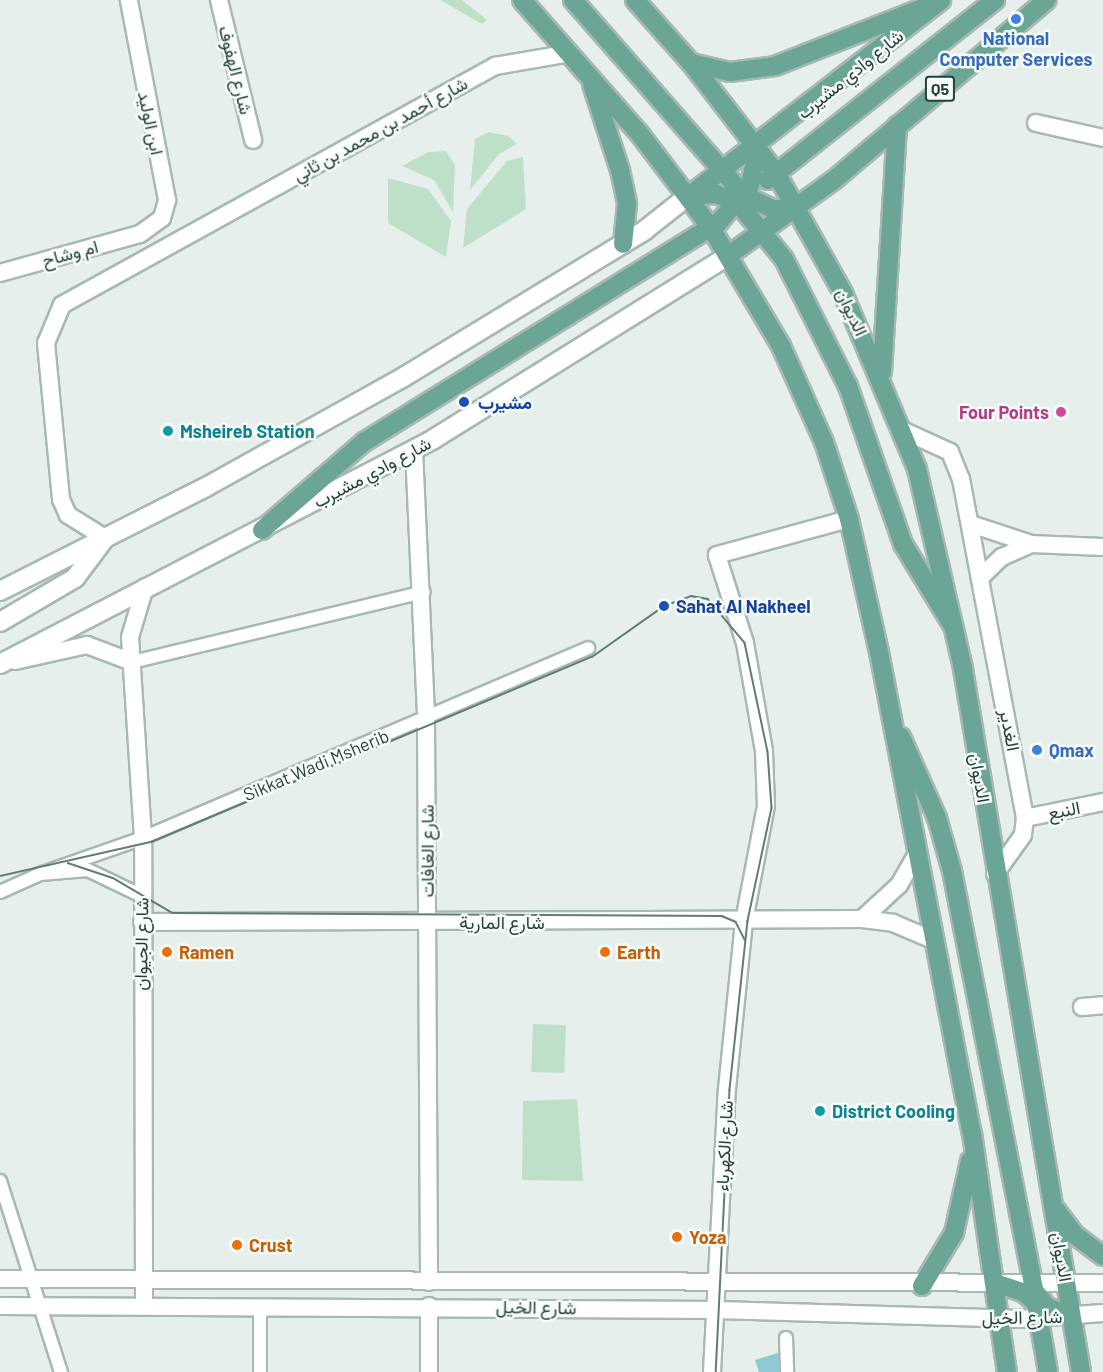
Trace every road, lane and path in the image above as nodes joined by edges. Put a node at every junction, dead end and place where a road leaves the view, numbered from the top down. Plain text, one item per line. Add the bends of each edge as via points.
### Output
1 (129, 0) edge
2 (219, 0) edge
3 (522, 0) edge
4 (573, 0) edge
5 (634, 0) edge
6 (995, 0) edge
7 (1047, 0) edge
8 (940, 1) edge
9 (570, 53) junction
10 (691, 63) junction
11 (589, 73) junction
12 (1036, 123) dead end
13 (897, 125) junction
14 (1103, 138) edge
15 (253, 140) dead end
16 (758, 146) junction
17 (724, 172) junction
18 (776, 173) junction
19 (688, 196) junction
20 (743, 201) junction
21 (797, 208) junction
22 (711, 228) junction
23 (765, 231) junction
24 (140, 234) joint
25 (623, 244) junction
26 (729, 255) junction
27 (0, 273) edge
28 (882, 376) junction
29 (902, 430) junction
30 (414, 450) junction
31 (849, 519) junction
32 (970, 524) junction
33 (262, 530) junction
34 (105, 538) junction
35 (1031, 544) junction
36 (1103, 547) edge
37 (981, 577) junction
38 (145, 587) junction
39 (0, 591) edge
40 (424, 592) junction
41 (0, 622) edge
42 (955, 630) junction
43 (588, 648) dead end
44 (132, 662) junction
45 (0, 664) edge
46 (890, 710) junction
47 (426, 719) junction
48 (1103, 802) edge
49 (1025, 818) junction
50 (143, 838) junction
51 (917, 854) junction
52 (40, 874) junction
53 (995, 874) junction
54 (0, 892) edge
55 (142, 896) junction
56 (862, 919) junction
57 (744, 921) junction
58 (142, 922) junction
59 (428, 922) junction
60 (933, 940) junction
61 (1103, 1005) edge
62 (1082, 1007) dead end
63 (972, 1133) junction
64 (0, 1182) edge
65 (1052, 1205) junction
66 (429, 1252) junction
67 (1103, 1256) edge
68 (33, 1279) junction
69 (0, 1280) edge
70 (144, 1280) junction
71 (453, 1281) junction
72 (429, 1282) junction
73 (995, 1283) junction
74 (1103, 1283) edge
75 (1033, 1284) junction
76 (1067, 1284) junction
77 (716, 1286) junction
78 (922, 1286) junction
79 (144, 1304) junction
80 (42, 1305) junction
81 (0, 1306) edge
82 (260, 1306) junction
83 (429, 1306) junction
84 (714, 1310) junction
85 (1103, 1313) edge
86 (1071, 1317) junction
87 (1000, 1319) junction
88 (1041, 1319) junction
89 (786, 1338) dead end
90 (61, 1372) edge
91 (260, 1372) edge
92 (429, 1372) edge
93 (712, 1372) edge
94 (787, 1372) edge
95 (1007, 1372) edge
96 (1048, 1372) edge
97 (1081, 1372) edge

1 - 24 street, ابن الوليد via 167,200 162,218
2 - 15 street, شارع الهفوف
3 - 9 main road
4 - 17 main road
5 - 10 main road
6 - 18 main road
7 - 13 main road, Q5
8 - 10 main road via 775,66 730,72
8 - 16 main road, شارع وادي مشيرب
9 - 11 main road
9 - 34 street, شارع أحمد بن محمد بن ثاني via 495,66 75,296 51,322 46,354 61,499 68,515
10 - 16 main road
11 - 19 main road
11 - 25 main road via 627,204
12 - 14 street
13 - 21 main road, Q5
13 - 28 main road
16 - 17 main road, شارع وادي مشيرب
16 - 18 main road
16 - 20 main road via 756,173
17 - 19 main road, شارع وادي مشيرب
17 - 20 main road
18 - 20 main road
18 - 21 main road
19 - 20 main road via 716,194
19 - 22 main road
19 - 25 street
20 - 21 main road via 773,209
20 - 22 main road
20 - 23 main road
20 - 26 main road via 730,231
21 - 23 main road, Q5
21 - 28 main road, الديوان
22 - 26 main road
22 - 33 main road via 364,442
23 - 26 main road, Q5
23 - 42 main road via 836,359 903,544
24 - 27 street, ام وشاح
25 - 34 street via 402,378
26 - 30 street, شارع وادي مشيرب / Q5
26 - 31 main road via 807,402
28 - 29 main road, الديوان
29 - 32 street, الغدير via 950,452
29 - 42 main road, الديوان via 927,501
30 - 33 street, شارع وادي مشيرب / Q5
30 - 40 street, شارع الغافات
31 - 46 main road
31 - 57 street, شارع الكهرباء via 717,555 745,643 764,752 766,806
32 - 35 street
32 - 37 street, الغدير
33 - 38 street, شارع وادي مشيرب / Q5
34 - 39 street
34 - 41 street via 75,578
35 - 36 street
35 - 37 street via 1002,557
37 - 49 street, الغدير
38 - 44 street, شارع الجيوان via 131,625
38 - 45 street, شارع وادي مشيرب / Q5
40 - 44 street
40 - 47 street, شارع الغافات
42 - 53 main road, الديوان
43 - 47 street, Sikkat Wadi Msherib
44 - 45 street via 87,645
44 - 50 street, شارع الجيوان
46 - 51 main road
46 - 75 main road via 946,846
47 - 50 street, Sikkat Wadi Msherib
47 - 59 street, شارع الغافات
48 - 49 street, النبع
49 - 53 street, الغدير via 1023,835
50 - 52 street, Sikkat Wadi Msherib
50 - 55 street, شارع الجيوان
51 - 56 street via 899,885
51 - 60 main road
52 - 54 street, Sikkat Wadi Msherib
52 - 55 street, Sikkat Wadi Msherib via 88,870
53 - 65 main road, الديوان
55 - 58 street, شارع الجيوان
56 - 57 street, شارع المارية
56 - 60 street, شارع المارية via 893,923
57 - 59 street, شارع المارية
57 - 77 street, شارع الكهرباء
58 - 59 street, شارع المارية
58 - 70 street, شارع الجيوان
59 - 66 street, شارع الغافات
60 - 63 main road
61 - 62 street
63 - 73 main road
63 - 78 main road via 959,1221
64 - 68 street
65 - 67 main road via 1075,1234
65 - 76 main road, الديوان
66 - 71 street
66 - 72 street, شارع الغافات
68 - 69 street, شارع الخيل
68 - 70 street, شارع الخيل
68 - 80 street
70 - 72 street, شارع الخيل
70 - 79 street, شارع الجيوان
71 - 72 street, شارع الخيل
71 - 77 street, شارع الخيل
73 - 75 street, شارع الخيل
73 - 78 street, شارع الخيل
73 - 87 main road
73 - 88 main road via 1029,1295
74 - 76 street, شارع الخيل
75 - 76 street, شارع الخيل
75 - 86 main road via 1044,1304
76 - 86 main road, الديوان
77 - 78 street, شارع الخيل
77 - 84 street, شارع الكهرباء
79 - 80 street, شارع الخيل
79 - 82 street, شارع الخيل
80 - 81 street, شارع الخيل
80 - 90 street
82 - 83 street, شارع الخيل
82 - 91 street
83 - 84 street, شارع الخيل
83 - 92 street
84 - 87 street, شارع الخيل
84 - 93 street, شارع الكهرباء
85 - 86 street, شارع الخيل
86 - 88 street, شارع الخيل
86 - 97 main road, الديوان
87 - 88 street, شارع الخيل
87 - 95 main road
88 - 96 main road
89 - 94 street

